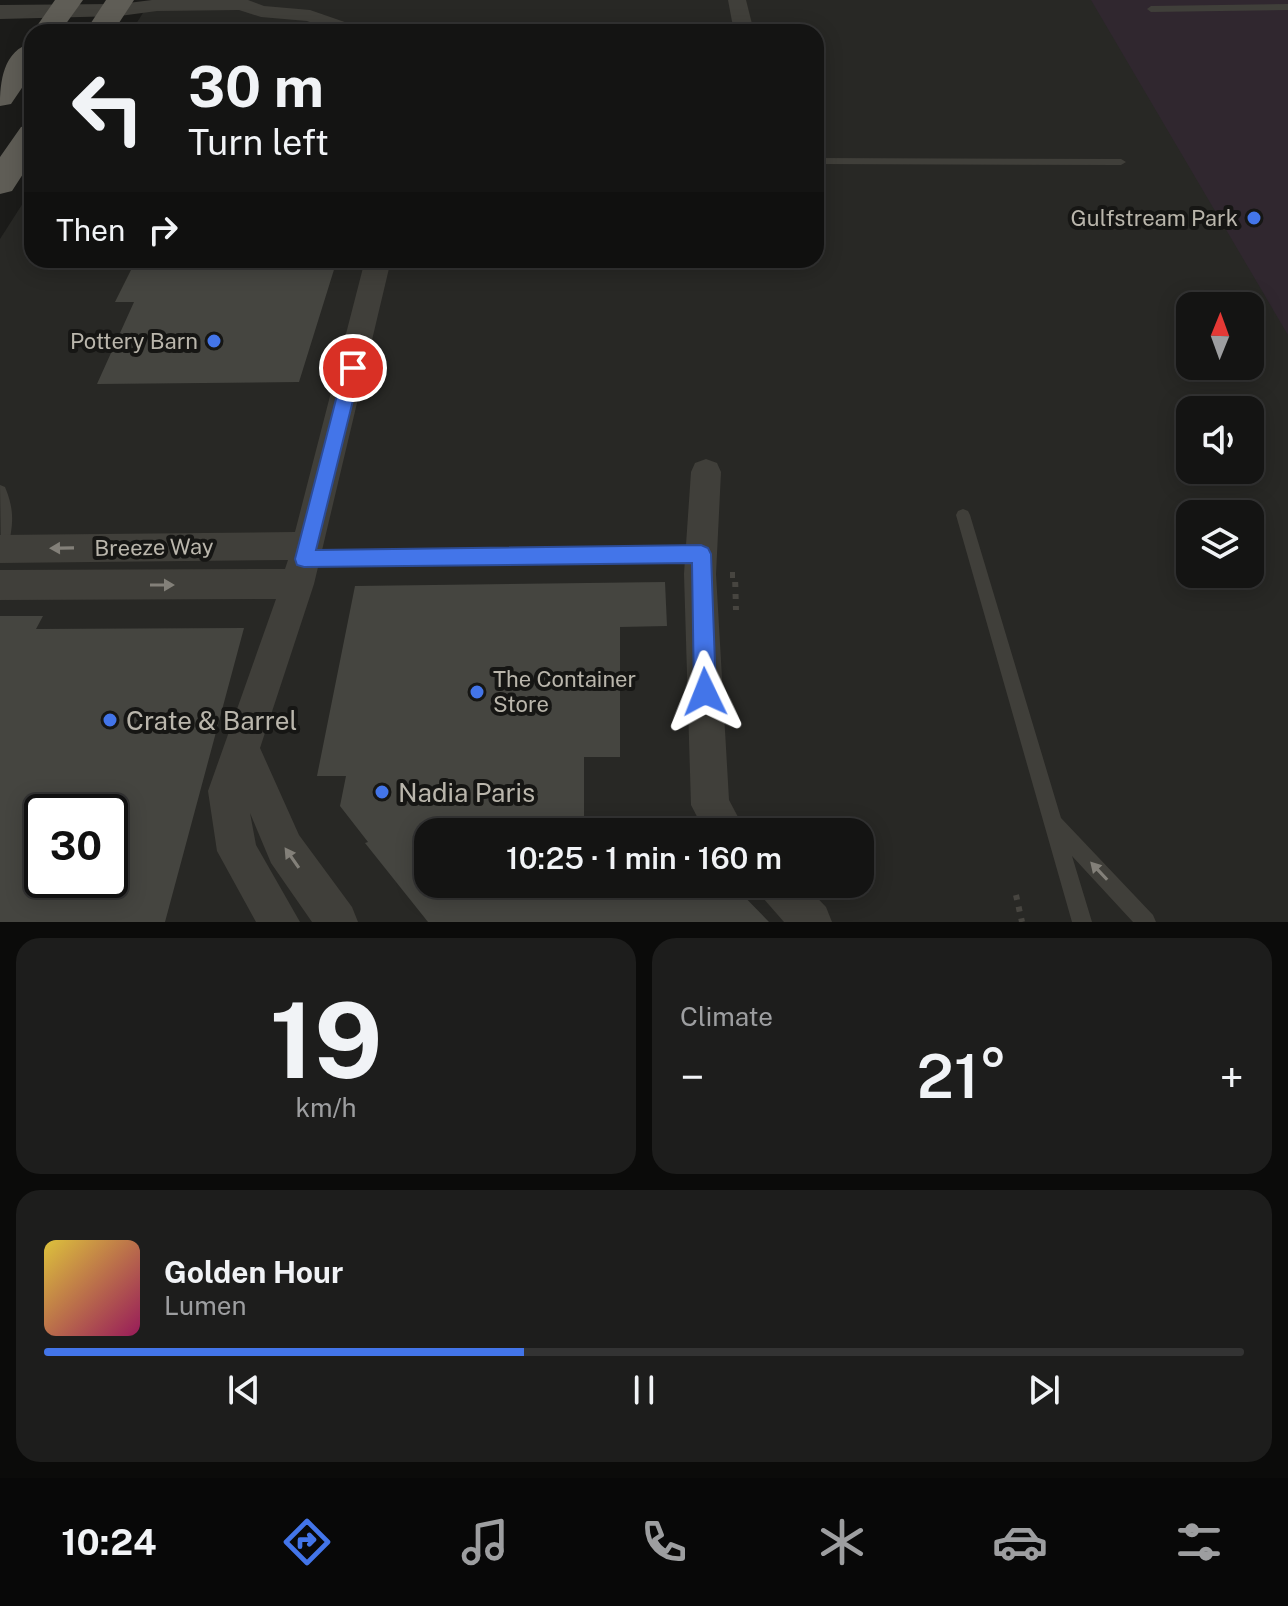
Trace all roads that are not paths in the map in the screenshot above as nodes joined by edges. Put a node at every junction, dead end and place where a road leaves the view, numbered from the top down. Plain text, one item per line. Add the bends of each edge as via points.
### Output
1 (737, 0) edge
2 (1288, 7) edge
3 (1151, 9) dead end
4 (0, 12) edge
5 (110, 14) edge
6 (59, 15) edge
7 (332, 24) edge
8 (742, 24) edge
9 (24, 63) edge
10 (0, 97) edge
11 (24, 146) edge
12 (824, 161) edge
13 (1121, 162) dead end
14 (0, 183) edge
15 (376, 268) edge
16 (706, 472) dead end
17 (0, 491) edge
18 (963, 515) dead end
19 (1, 549) edge
20 (701, 554) junction
21 (303, 563) junction
22 (0, 585) edge
23 (241, 748) junction
24 (718, 818) edge
25 (1052, 821) junction
26 (790, 898) edge
27 (279, 922) edge
28 (337, 922) edge
29 (811, 922) edge
30 (1082, 922) edge
31 (1146, 922) edge

1 - 8 street
2 - 3 lane
4 - 6 street
5 - 6 street
5 - 7 street via 239,16 261,11
9 - 10 main road
11 - 14 main road
12 - 13 lane
15 - 21 street
16 - 20 street
17 - 19 lane via 7,516
18 - 25 lane
21 -> 19 street, Breeze Way
20 - 21 lane
20 - 24 street via 710,805
22 -> 21 street, Breeze Way
21 - 23 street
23 - 27 street via 227,791 237,851
28 -> 23 street via 285,849
25 - 30 lane
31 -> 25 lane
26 - 29 street

